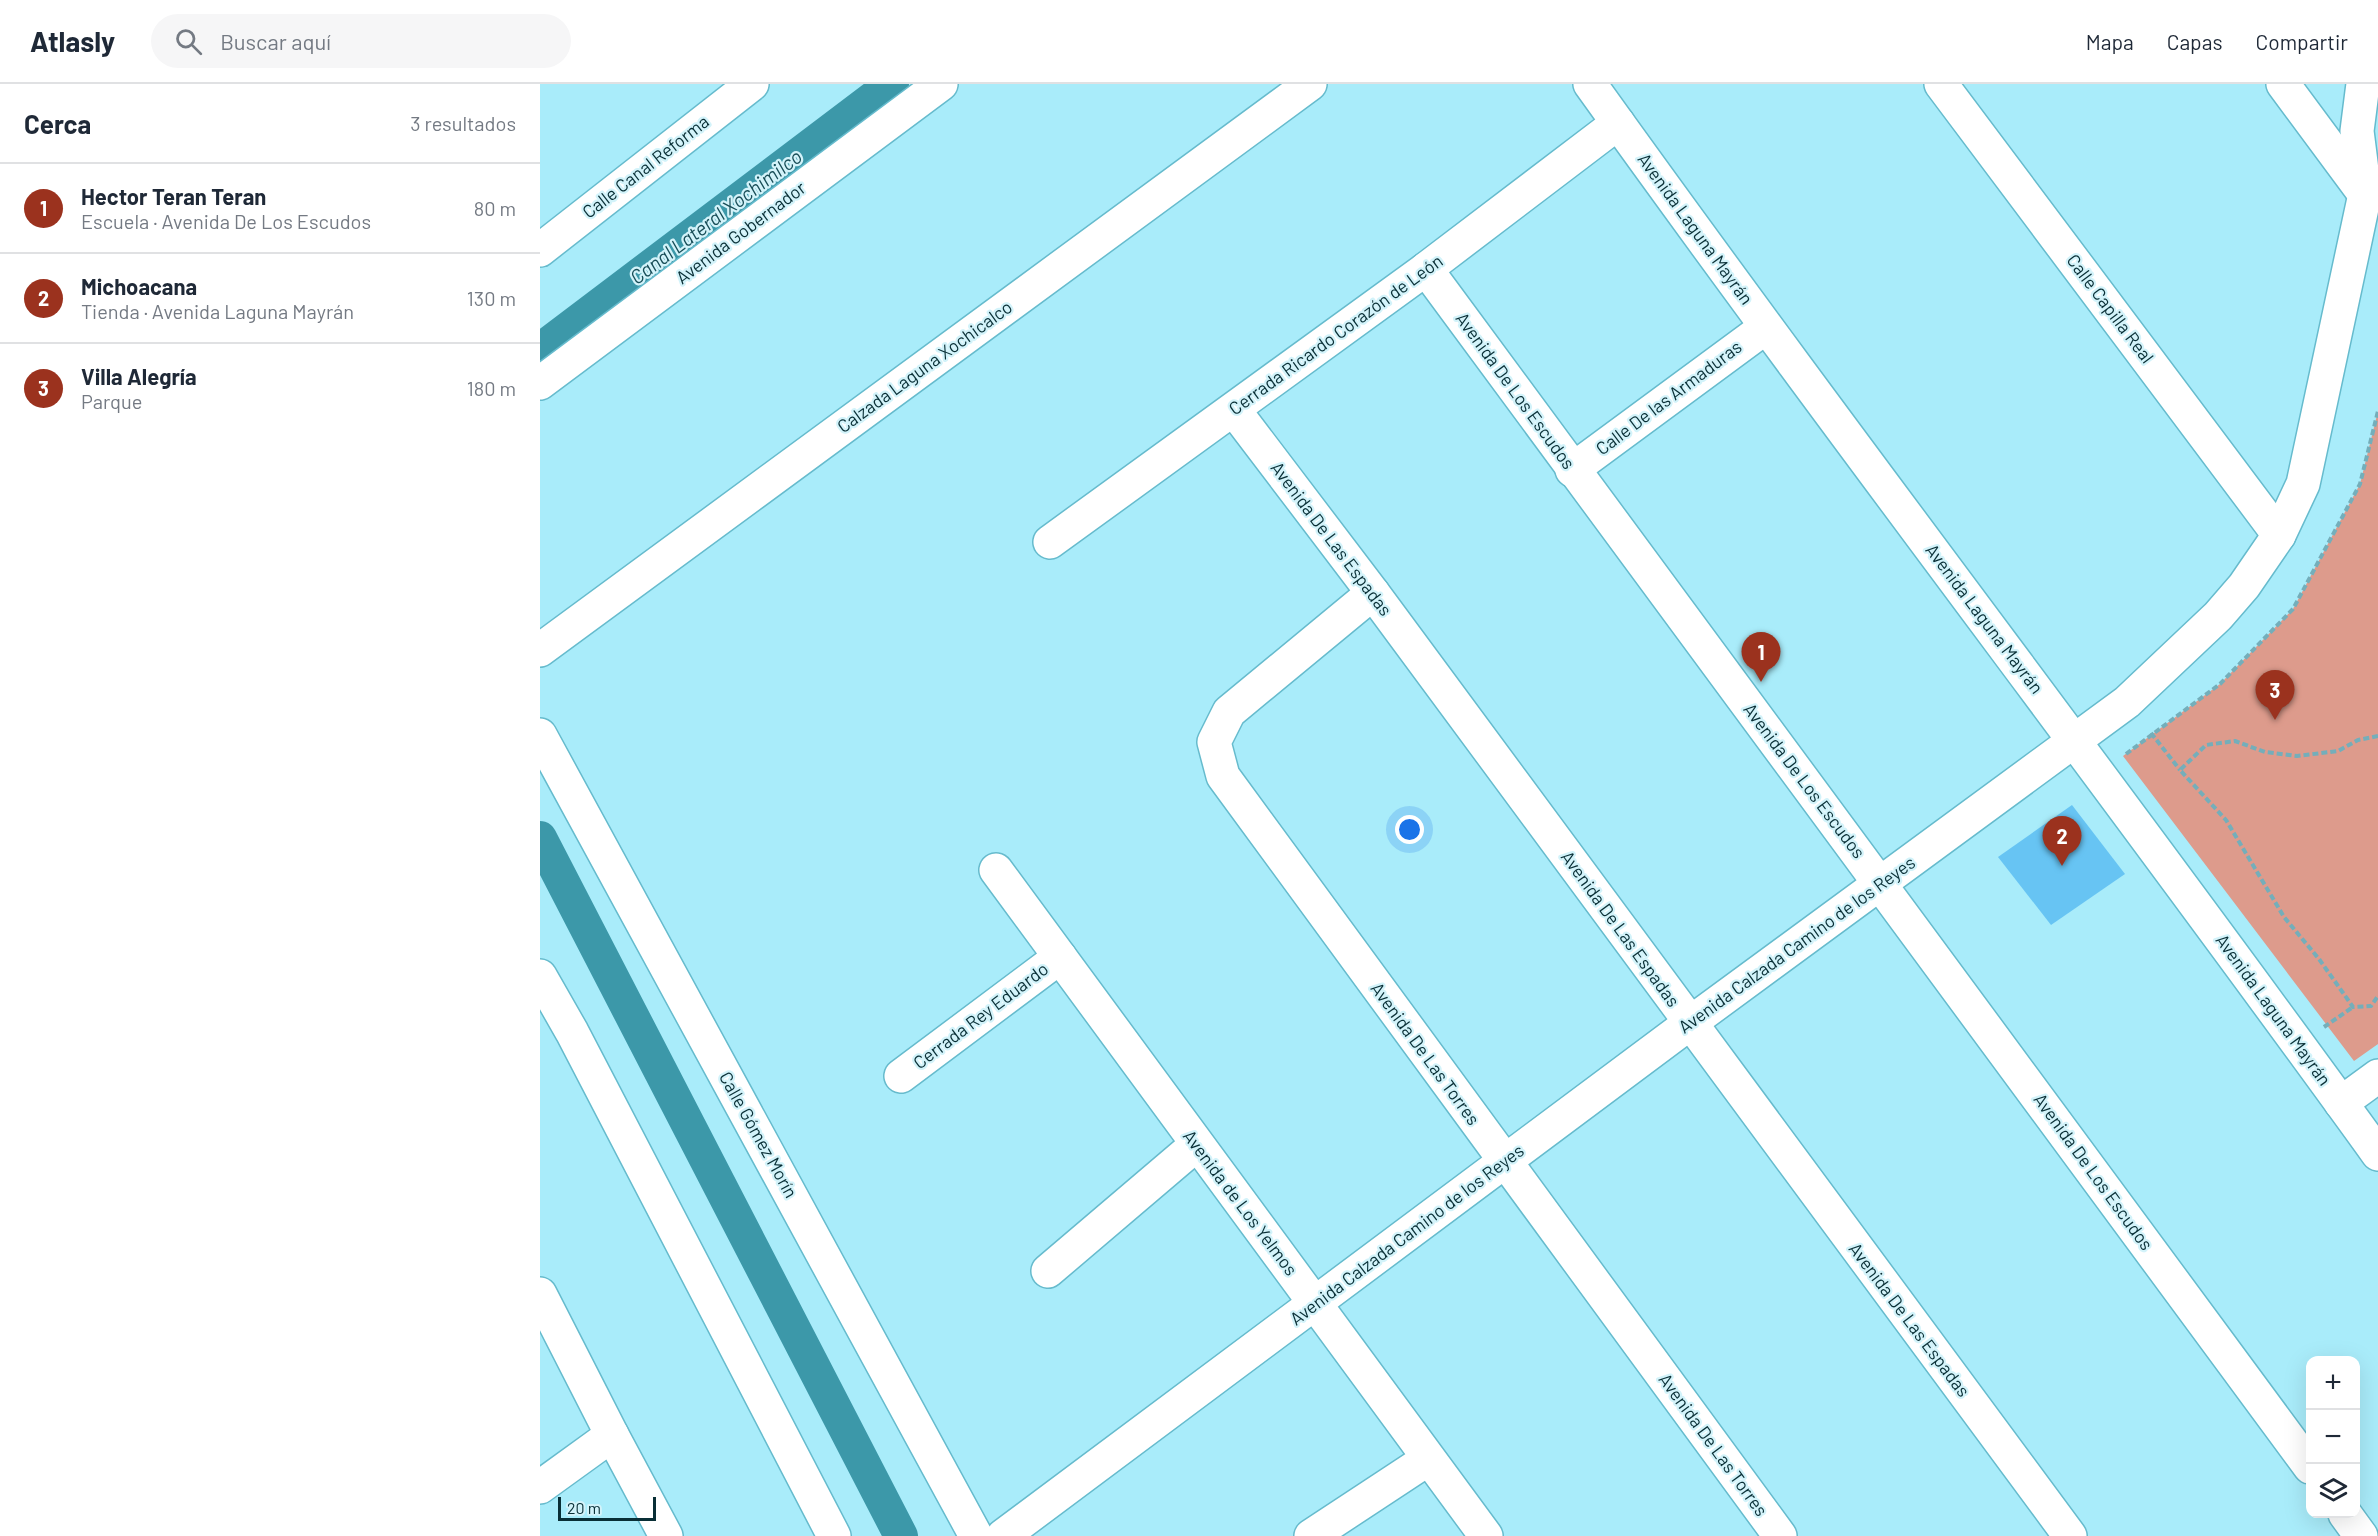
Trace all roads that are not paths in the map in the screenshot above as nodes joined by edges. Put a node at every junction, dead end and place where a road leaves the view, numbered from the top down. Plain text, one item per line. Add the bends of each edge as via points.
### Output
1 (752, 84) edge
2 (941, 84) edge
3 (1310, 84) edge
4 (1590, 84) edge
5 (1941, 84) edge
6 (2283, 84) edge
7 (2363, 84) edge
8 (1618, 123) junction
9 (2374, 194) edge
10 (540, 250) edge
11 (1426, 270) junction
12 (1766, 327) junction
13 (540, 383) edge
14 (1234, 410) junction
15 (1572, 470) junction
16 (2279, 535) junction
17 (1050, 542) dead end
18 (1373, 593) junction
19 (540, 650) edge
20 (540, 735) edge
21 (2075, 741) junction
22 (996, 870) dead end
23 (1880, 883) junction
24 (1060, 957) junction
25 (540, 976) edge
26 (1690, 1023) junction
27 (901, 1076) dead end
28 (2378, 1076) edge
29 (2341, 1103) junction
30 (1196, 1145) junction
31 (2378, 1154) edge
32 (1505, 1162) junction
33 (1048, 1271) dead end
34 (540, 1294) edge
35 (1315, 1302) junction
36 (612, 1435) junction
37 (1428, 1459) junction
38 (2308, 1464) edge
39 (540, 1487) edge
40 (2347, 1518) edge
41 (666, 1536) edge
42 (834, 1536) edge
43 (976, 1536) edge
44 (1003, 1536) edge
45 (1311, 1536) edge
46 (1486, 1536) edge
47 (1780, 1536) edge
48 (2070, 1536) edge
49 (2361, 1536) edge

1 - 10 street, Calle Canal Reforma
2 - 13 street, Avenida Gobernador
3 - 19 street, Calzada Laguna Xochicalco
4 - 8 street, Avenida Laguna Mayrán
5 - 16 street, Calle Capilla Real
6 - 9 street
7 - 9 street, Avenida Calzada Camino de los Reyes via 2357,131
8 - 11 street, Cerrada Ricardo Corazón de León
8 - 12 street, Avenida Laguna Mayrán
9 - 16 street, Avenida Calzada Camino de los Reyes via 2303,484
11 - 14 street, Cerrada Ricardo Corazón de León
11 - 15 street, Avenida De Los Escudos
12 - 15 street, Calle De las Armaduras
12 - 21 street, Avenida Laguna Mayrán
14 - 17 street, Cerrada Ricardo Corazón de León
14 - 18 street, Avenida De Las Espadas
15 - 23 street, Avenida De Los Escudos
16 - 21 street, Avenida Calzada Camino de los Reyes via 2218,616 2127,702
18 - 26 street, Avenida De Las Espadas
18 - 32 street, Avenida De Las Torres via 1229,711 1214,742 1223,776
20 - 43 street, Calle Gómez Morín
21 - 23 street, Avenida Calzada Camino de los Reyes
21 - 29 street, Avenida Laguna Mayrán
22 - 24 street, Avenida de Los Yelmos
23 - 26 street, Avenida Calzada Camino de los Reyes
23 - 38 street, Avenida De Los Escudos
24 - 27 street, Cerrada Rey Eduardo
24 - 30 street, Avenida de Los Yelmos
25 - 42 street
26 - 32 street, Avenida Calzada Camino de los Reyes
26 - 48 street, Avenida De Las Espadas
28 - 29 street
29 - 31 street, Avenida Laguna Mayrán
30 - 33 street
30 - 35 street, Avenida de Los Yelmos
32 - 35 street, Avenida Calzada Camino de los Reyes
32 - 47 street, Avenida De Las Torres
34 - 36 street
35 - 37 street, Avenida de Los Yelmos
35 - 44 street, Avenida Calzada Camino de los Reyes
36 - 39 street
36 - 41 street
37 - 45 street
37 - 46 street, Avenida de Los Yelmos
40 - 49 street

